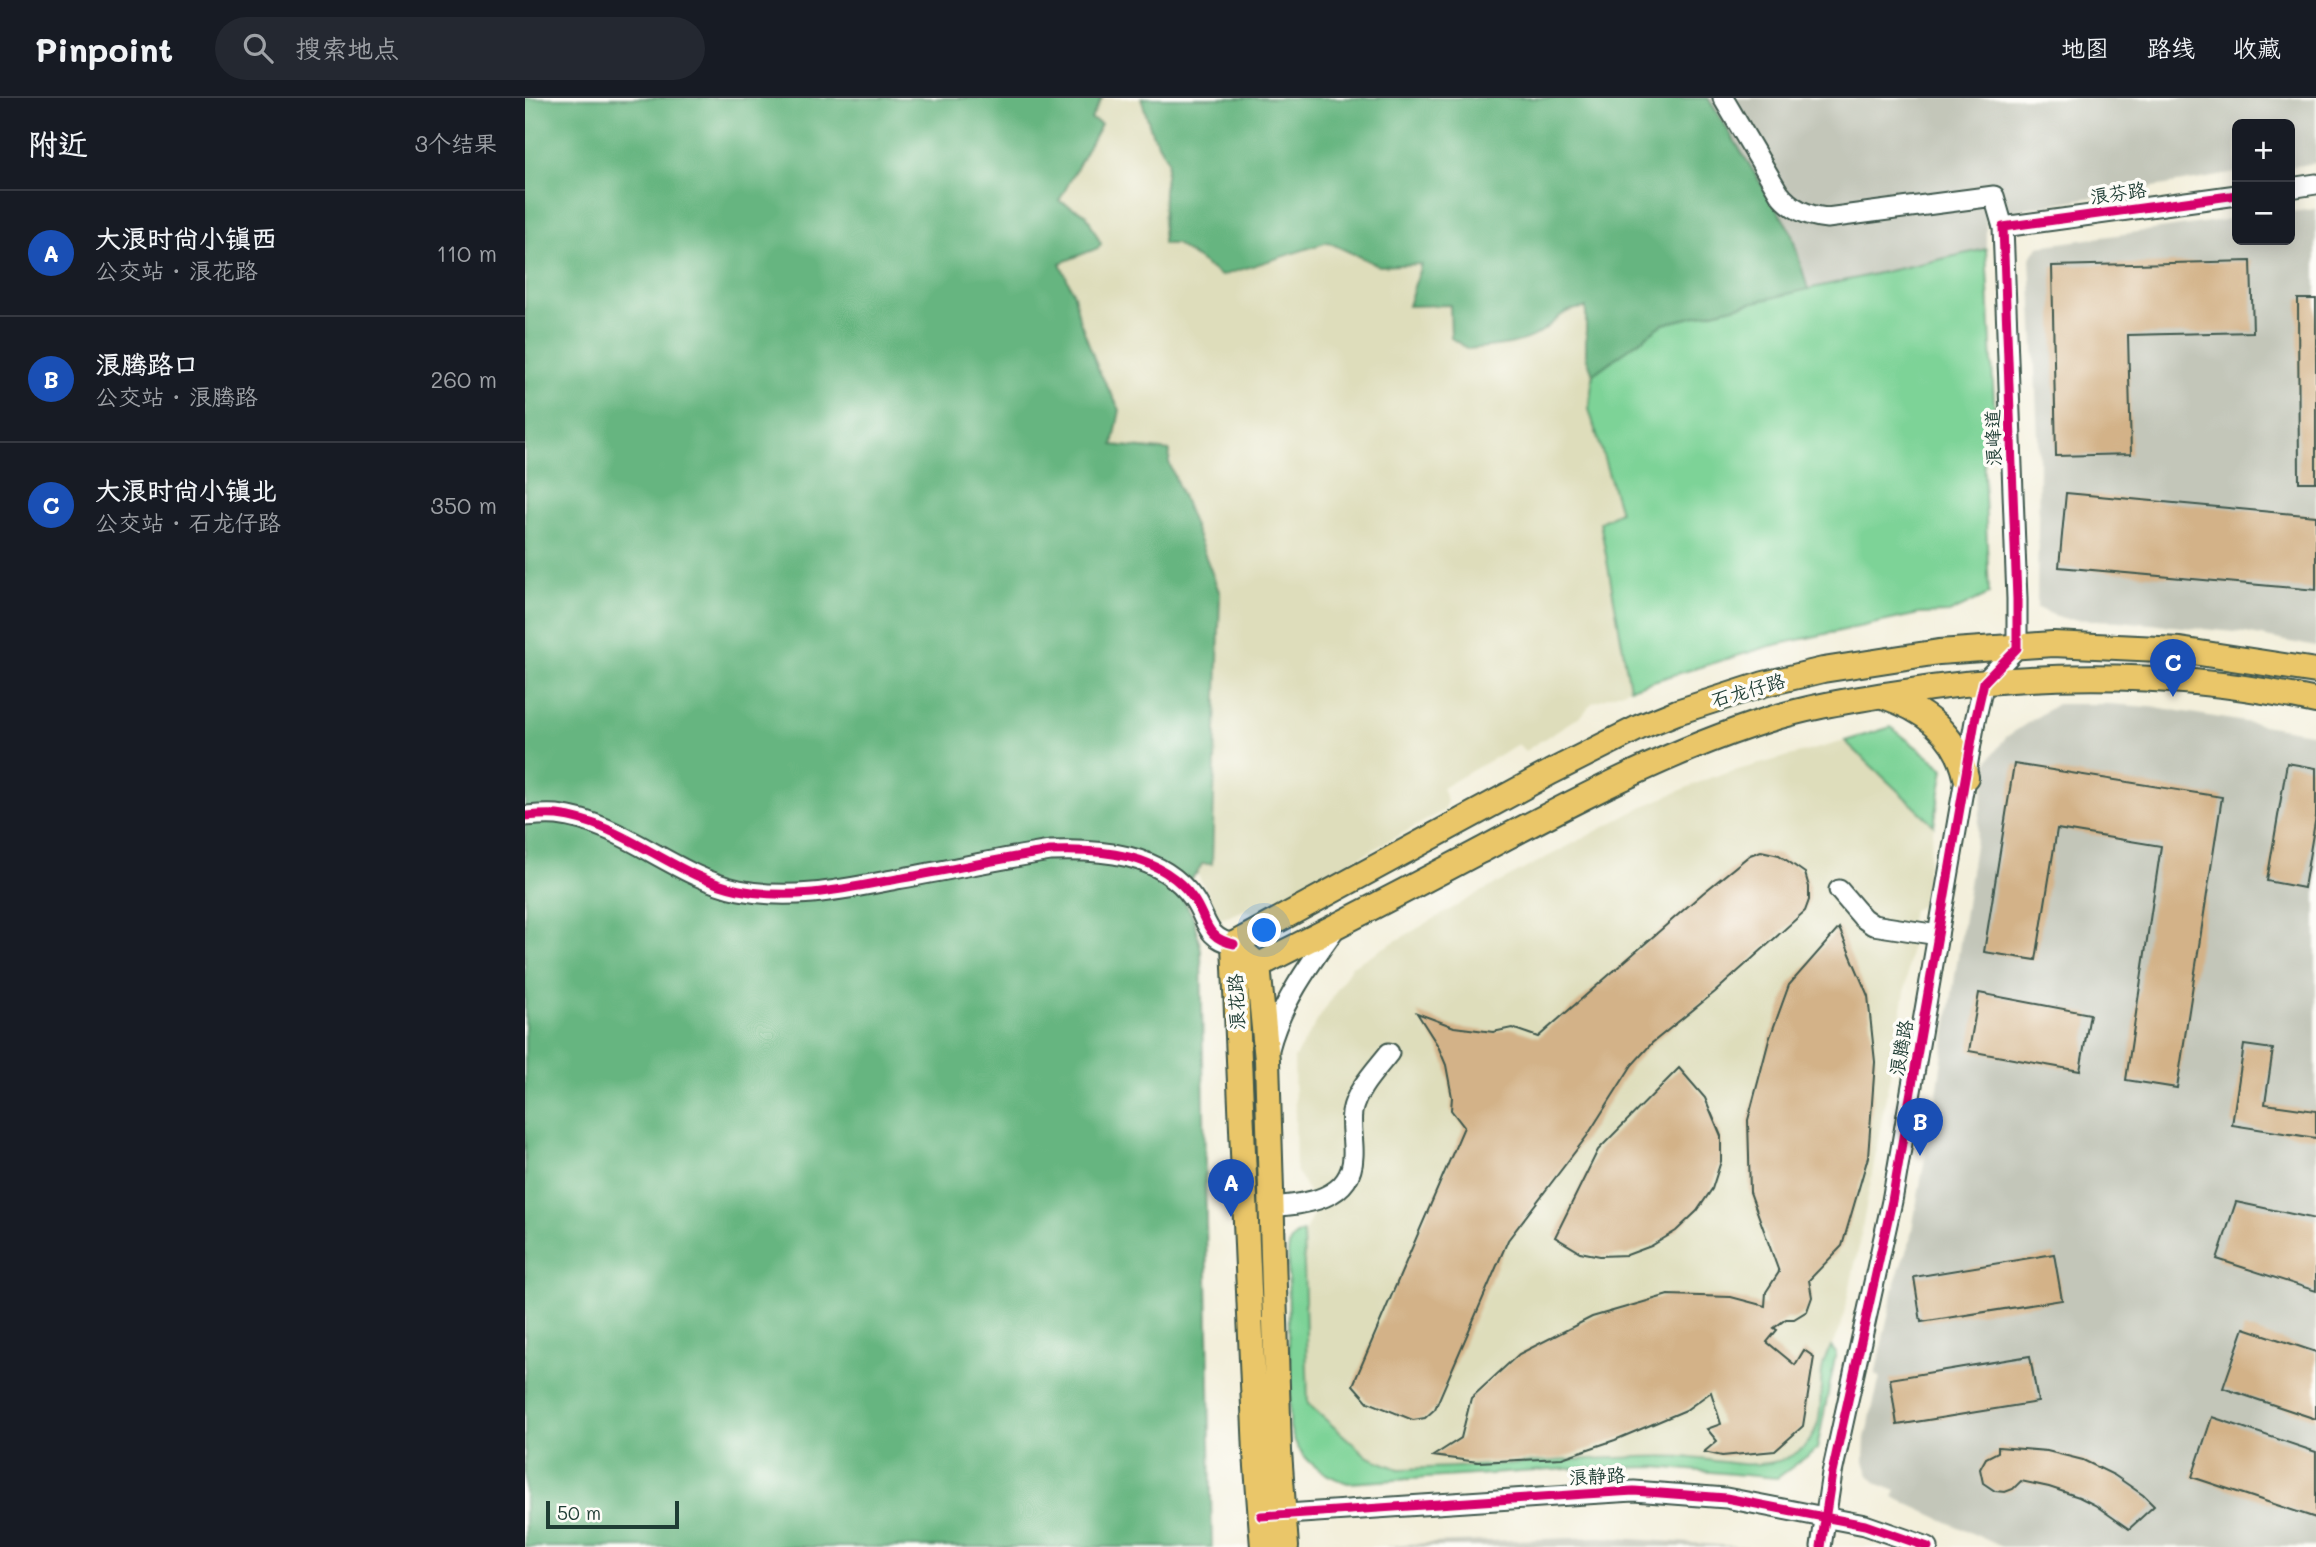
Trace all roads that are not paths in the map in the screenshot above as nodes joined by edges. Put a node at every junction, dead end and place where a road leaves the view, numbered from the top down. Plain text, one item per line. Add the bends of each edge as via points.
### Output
1 (1723, 98) edge
2 (2316, 184) edge
3 (2295, 187) edge
4 (2232, 196) edge
5 (2003, 227) junction
6 (2017, 648) junction
7 (2316, 671) edge
8 (1984, 682) junction
9 (1882, 695) junction
10 (2316, 701) edge
11 (1966, 777) junction
12 (525, 816) edge
13 (1839, 890) dead end
14 (1338, 925) junction
15 (1938, 935) junction
16 (1234, 944) junction
17 (1258, 965) junction
18 (1235, 977) junction
19 (1389, 1053) dead end
20 (1266, 1060) junction
21 (1271, 1207) junction
22 (1272, 1515) junction
23 (1825, 1517) junction
24 (1263, 1547) edge
25 (1286, 1547) edge
26 (1821, 1547) edge
27 (1929, 1547) edge

1 - 5 street, 浪峰道 via 1786,203 1804,213 1827,218 1994,196
2 - 3 street
4 - 5 street, 浪芬路
5 - 6 street, 浪峰道
6 - 7 main road, 石龙仔路 via 2125,645
6 - 8 street
6 - 16 main road, 石龙仔路 via 1939,652 1823,670 1677,712 1551,772
8 - 9 main road, 石龙仔路
8 - 10 main road, 石龙仔路 via 2148,678
8 - 11 street, 浪腾路
9 - 11 main road via 1919,712 1947,734 1963,761
9 - 14 main road, 石龙仔路 via 1787,715 1691,748 1569,805
11 - 15 street, 浪腾路
12 - 16 street via 557,816 594,825 701,878 773,894 851,888 1050,851 1115,854 1167,872 1194,900 1215,937
13 - 15 street via 1873,925
14 - 17 main road, 石龙仔路
14 - 20 street via 1289,998
15 - 23 street, 浪腾路 via 1892,1201
16 - 17 main road, 浪花路
16 - 18 main road, 浪花路
17 - 18 main road, 石龙仔路
17 - 20 main road, 浪花路
18 - 22 main road, 浪花路 via 1255,1439
19 - 21 street via 1358,1096 1353,1112 1353,1158 1340,1189 1312,1202
20 - 21 main road, 浪花路
21 - 22 main road, 浪花路 via 1279,1451
22 - 23 street, 浪静路 via 1634,1492 1726,1498
22 - 24 main road, 浪花路
22 - 25 main road, 浪花路
23 - 26 street, 浪腾路
23 - 27 street, 浪静路

